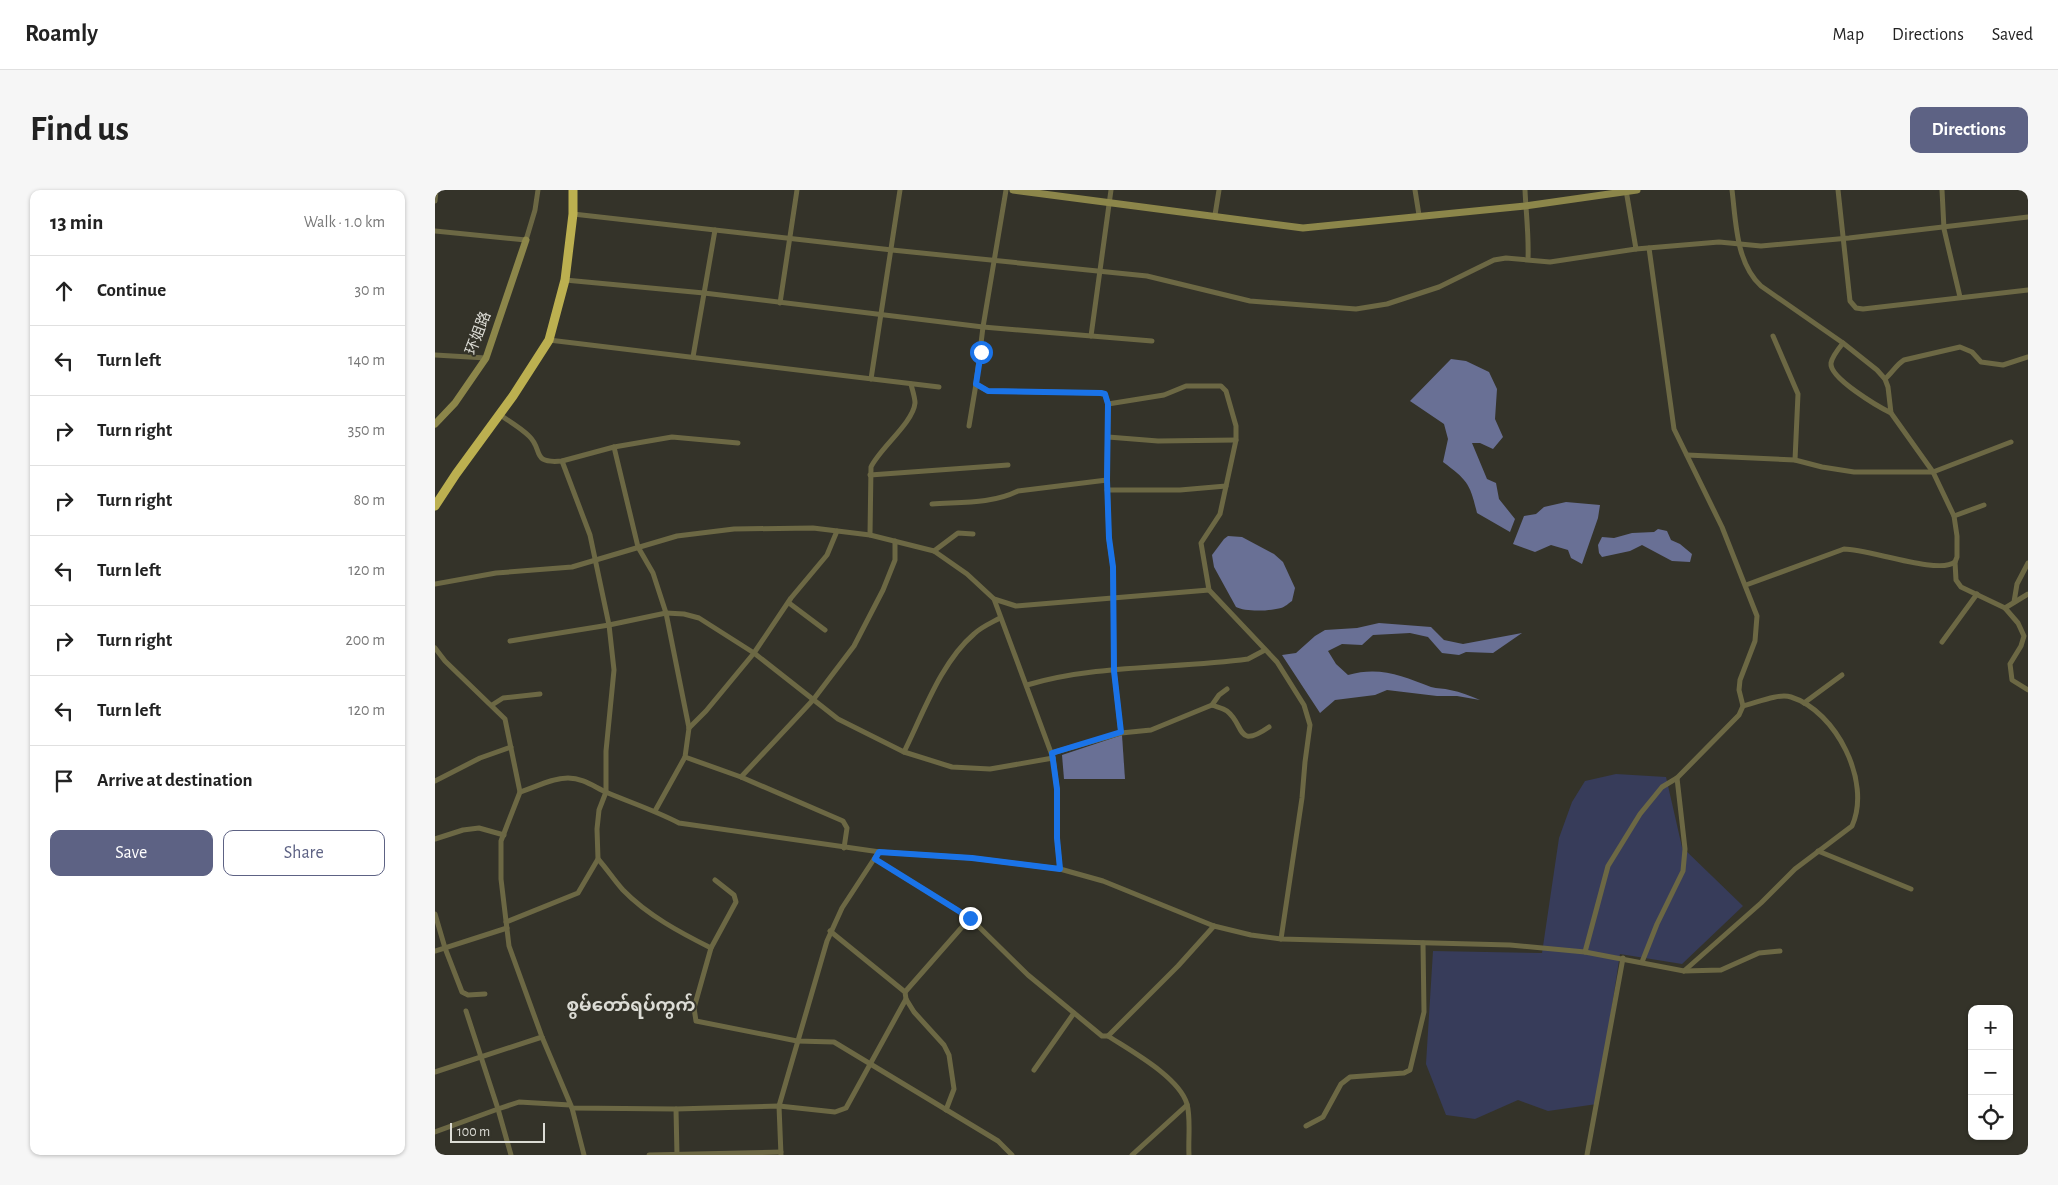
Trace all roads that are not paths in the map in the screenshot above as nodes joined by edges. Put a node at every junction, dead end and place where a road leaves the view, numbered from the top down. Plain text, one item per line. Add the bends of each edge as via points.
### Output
1 (436, 190) edge
2 (538, 190) edge
3 (573, 190) edge
4 (797, 190) edge
5 (900, 190) edge
6 (1006, 190) edge
7 (1013, 190) edge
8 (1111, 190) edge
9 (1219, 190) edge
10 (1415, 190) edge
11 (1525, 190) edge
12 (1637, 190) edge
13 (1732, 190) edge
14 (1839, 190) edge
15 (1941, 190) edge
16 (1626, 191) edge
17 (435, 201) edge
18 (1110, 204) junction
19 (1525, 206) junction
20 (573, 214) junction
21 (1215, 215) junction
22 (1419, 215) junction
23 (2028, 217) edge
24 (1945, 227) junction
25 (715, 230) junction
26 (435, 231) edge
27 (789, 239) junction
28 (1844, 239) junction
29 (525, 240) junction
30 (1739, 244) junction
31 (1649, 248) junction
32 (1635, 249) junction
33 (892, 250) junction
34 (1528, 259) junction
35 (995, 261) junction
36 (1100, 272) junction
37 (565, 280) junction
38 (2028, 290) edge
39 (704, 294) junction
40 (1960, 297) junction
41 (780, 303) junction
42 (882, 315) junction
43 (983, 327) junction
44 (1091, 336) junction
45 (1773, 336) dead end
46 (549, 340) junction
47 (1152, 341) dead end
48 (1843, 343) junction
49 (435, 355) edge
50 (693, 357) junction
51 (2028, 357) edge
52 (486, 358) junction
53 (871, 379) junction
54 (1885, 379) junction
55 (911, 384) junction
56 (976, 384) junction
57 (939, 387) dead end
58 (1108, 404) junction
59 (1891, 413) junction
60 (500, 415) junction
61 (435, 424) edge
62 (969, 426) dead end
63 (1108, 437) junction
64 (1236, 440) junction
65 (2011, 442) dead end
66 (738, 443) dead end
67 (614, 447) junction
68 (1687, 455) junction
69 (1795, 460) junction
70 (562, 461) junction
71 (1008, 465) dead end
72 (1933, 472) junction
73 (870, 475) junction
74 (1107, 480) junction
75 (1227, 486) junction
76 (1107, 490) junction
77 (932, 504) dead end
78 (435, 506) edge
79 (1983, 506) dead end
80 (1954, 516) junction
81 (837, 530) junction
82 (870, 534) junction
83 (973, 534) dead end
84 (895, 541) junction
85 (638, 547) junction
86 (934, 551) junction
87 (594, 560) junction
88 (1955, 562) junction
89 (2028, 563) edge
90 (435, 584) edge
91 (1746, 585) junction
92 (1209, 590) junction
93 (1977, 594) junction
94 (2028, 594) edge
95 (1114, 598) junction
96 (994, 599) junction
97 (2014, 602) junction
98 (789, 603) junction
99 (2005, 608) junction
100 (666, 613) junction
101 (1000, 618) junction
102 (609, 625) junction
103 (825, 630) dead end
104 (510, 642) dead end
105 (1942, 642) dead end
106 (435, 648) edge
107 (1265, 650) junction
108 (754, 653) junction
109 (1114, 671) junction
110 (1842, 675) dead end
111 (1027, 685) junction
112 (1227, 689) dead end
113 (2028, 690) edge
114 (540, 694) dead end
115 (813, 700) junction
116 (1804, 703) junction
117 (492, 705) junction
118 (1212, 705) junction
119 (1743, 706) junction
120 (1269, 727) dead end
121 (689, 728) junction
122 (1121, 732) junction
123 (511, 747) junction
124 (904, 752) junction
125 (1052, 755) junction
126 (685, 757) junction
127 (741, 776) junction
128 (1677, 778) junction
129 (435, 781) edge
130 (520, 792) junction
131 (606, 792) junction
132 (655, 811) junction
133 (504, 835) junction
134 (435, 839) edge
135 (845, 848) junction
136 (1818, 851) junction
137 (879, 852) junction
138 (598, 859) junction
139 (875, 859) junction
140 (1060, 869) junction
141 (715, 880) dead end
142 (1911, 889) dead end
143 (435, 914) edge
144 (970, 918) junction
145 (507, 925) junction
146 (1214, 926) junction
147 (830, 931) junction
148 (1281, 939) junction
149 (1423, 943) junction
150 (445, 948) junction
151 (711, 948) junction
152 (435, 951) edge
153 (1780, 951) dead end
154 (1585, 952) junction
155 (1623, 958) junction
156 (1642, 962) junction
157 (1684, 971) junction
158 (905, 992) junction
159 (485, 994) dead end
160 (906, 999) junction
161 (466, 1011) dead end
162 (1074, 1013) junction
163 (1108, 1036) junction
164 (542, 1037) junction
165 (797, 1041) junction
166 (483, 1057) junction
167 (870, 1063) junction
168 (1034, 1070) dead end
169 (435, 1072) edge
170 (1187, 1105) junction
171 (571, 1106) junction
172 (779, 1106) junction
173 (676, 1109) junction
174 (498, 1110) junction
175 (946, 1110) junction
176 (1306, 1126) dead end
177 (435, 1132) edge
178 (677, 1154) edge
179 (781, 1154) edge
180 (511, 1155) edge
181 (584, 1155) edge
182 (649, 1155) edge
183 (1012, 1155) edge
184 (1132, 1155) edge
185 (1189, 1155) edge
186 (1587, 1155) edge

1 - 17 street
2 - 29 street
3 - 20 highway
4 - 27 street
5 - 33 street
6 - 35 street
7 - 18 street
8 - 18 street
9 - 21 street
10 - 22 street
11 - 19 street
12 - 16 street
13 - 30 street
14 - 28 street
15 - 24 street
16 - 19 street
16 - 32 street
18 - 21 street
18 - 36 street
19 - 22 street
19 - 34 street
20 - 25 street
20 - 37 highway
21 - 22 street via 1303,228
23 - 24 street
24 - 28 street
24 - 40 street
25 - 27 street
25 - 39 street
26 - 29 street
27 - 33 street
27 - 41 street
28 - 30 street via 1761,246
28 - 40 street via 1850,301 1856,308
29 - 52 street, 环姐路
30 - 31 street via 1719,242
30 - 48 street via 1752,277 1761,286
31 - 32 street
31 - 68 street via 1674,429
32 - 34 street via 1550,262
33 - 35 street
33 - 42 street
34 - 36 street via 1494,260 1439,287 1387,304 1356,309 1250,302 1147,276
35 - 36 street
35 - 43 street
36 - 44 street
37 - 39 street
37 - 46 highway
38 - 40 street
39 - 41 street
39 - 50 street
41 - 42 street
42 - 43 street
42 - 53 street
43 - 44 street
43 - 56 street
44 - 47 street
45 - 69 street via 1798,394
46 - 50 street
46 - 60 highway
48 - 54 street
48 - 59 street via 1831,361 1831,368 1870,403
49 - 52 street
50 - 53 street
51 - 54 street via 2003,365 1981,362 1960,347 1904,360
52 - 61 street, 环姐路 via 455,403
53 - 55 street
54 - 59 street
55 - 57 street
55 - 73 street via 915,403 897,434 874,460
56 - 58 street via 988,391 1101,393 1105,394
56 - 62 street
58 - 63 street
58 - 64 street via 1164,395 1187,386 1221,386 1226,391
59 - 72 street
60 - 70 street via 531,437 539,456 550,462
60 - 78 highway
63 - 64 street via 1158,441
63 - 74 street
64 - 75 street
65 - 72 street
66 - 67 street via 671,437
67 - 70 street
67 - 85 street
68 - 69 street
68 - 91 street
69 - 72 street via 1854,472
70 - 87 street via 590,534
71 - 73 street
72 - 80 street
73 - 82 street
74 - 76 street
74 - 77 street via 1018,491 993,500
75 - 76 street
75 - 92 street via 1220,514 1201,543
76 - 95 street
79 - 80 street
80 - 88 street via 1957,536
81 - 82 street
81 - 85 street via 734,529 677,536
81 - 98 street via 827,555
82 - 84 street
83 - 86 street via 958,533
84 - 86 street
84 - 115 street via 895,560 867,622 854,646
85 - 87 street
85 - 100 street via 653,573
86 - 96 street via 967,574
87 - 90 street via 572,567 496,573
87 - 102 street
88 - 91 street via 1951,566 1937,566 1844,549
88 - 93 street via 1961,587
89 - 97 street via 2017,584
91 - 119 street via 1758,623 1755,641 1740,680
92 - 95 street
92 - 107 street
93 - 99 street
93 - 105 street
94 - 97 street
95 - 96 street via 1016,606
95 - 109 street
96 - 101 street
97 - 99 street
98 - 103 street
98 - 108 street
99 - 113 street via 2024,636 2010,664 2011,680
100 - 102 street
100 - 108 street via 699,618
100 - 121 street
101 - 111 street
101 - 124 street via 964,643 939,680
102 - 104 street
102 - 131 street via 614,670
106 - 117 street
107 - 109 street via 1241,660
107 - 148 street via 1277,662 1304,706 1311,725
108 - 115 street
108 - 121 street
109 - 111 street
109 - 122 street
110 - 116 street
111 - 125 street
112 - 118 street
114 - 117 street via 503,698
115 - 124 street via 838,719
115 - 127 street
116 - 119 street via 1789,696
116 - 136 street via 1815,710 1846,748 1855,775 1857,807 1852,826
117 - 123 street via 505,719
118 - 120 street via 1227,710 1239,730 1247,736 1257,736
118 - 122 street via 1151,730
119 - 128 street via 1739,715
121 - 126 street
122 - 125 street
123 - 129 street via 480,758
123 - 130 street
124 - 125 street via 952,766 990,769
125 - 140 street via 1057,789
126 - 127 street
126 - 132 street
127 - 135 street via 845,824
128 - 154 street via 1662,787 1640,814 1608,866
128 - 156 street via 1685,849 1683,871
130 - 131 street via 555,779 569,778 583,779
130 - 133 street
131 - 132 street
131 - 138 street via 599,810
132 - 135 street via 679,823
133 - 134 street via 479,828
133 - 145 street via 501,841 501,879
135 - 137 street
136 - 142 street
136 - 157 street
137 - 139 street
137 - 140 street via 972,858
138 - 145 street via 577,893
138 - 151 street via 624,890 645,908
139 - 144 street
139 - 147 street
140 - 146 street via 1103,881
141 - 151 street via 734,895 736,902
143 - 150 street
144 - 158 street
144 - 162 street via 1028,975
145 - 150 street
145 - 164 street via 509,946
146 - 148 street
146 - 163 street
147 - 158 street
147 - 165 street
148 - 149 street
149 - 154 street via 1502,944
149 - 176 street via 1424,1012 1410,1070 1350,1077 1341,1084 1323,1117
150 - 152 street
150 - 159 street via 464,994
151 - 165 street via 694,1008 696,1021
153 - 157 street via 1759,953 1721,970
154 - 155 street
155 - 156 street
155 - 186 street
156 - 157 street
158 - 160 street
160 - 167 street
160 - 175 street via 949,1055 954,1088
161 - 166 street
162 - 163 street via 1102,1036
162 - 168 street
163 - 170 street via 1153,1066 1182,1091
164 - 166 street
164 - 171 street
165 - 167 street via 834,1042
165 - 172 street
166 - 169 street
166 - 174 street
167 - 172 street via 846,1108 835,1112
167 - 175 street
170 - 184 street
170 - 185 street
171 - 173 street
171 - 174 street via 519,1102
171 - 181 street
172 - 173 street
172 - 179 street
173 - 178 street
174 - 177 street
174 - 180 street
175 - 183 street via 998,1141
178 - 179 street
178 - 182 street

